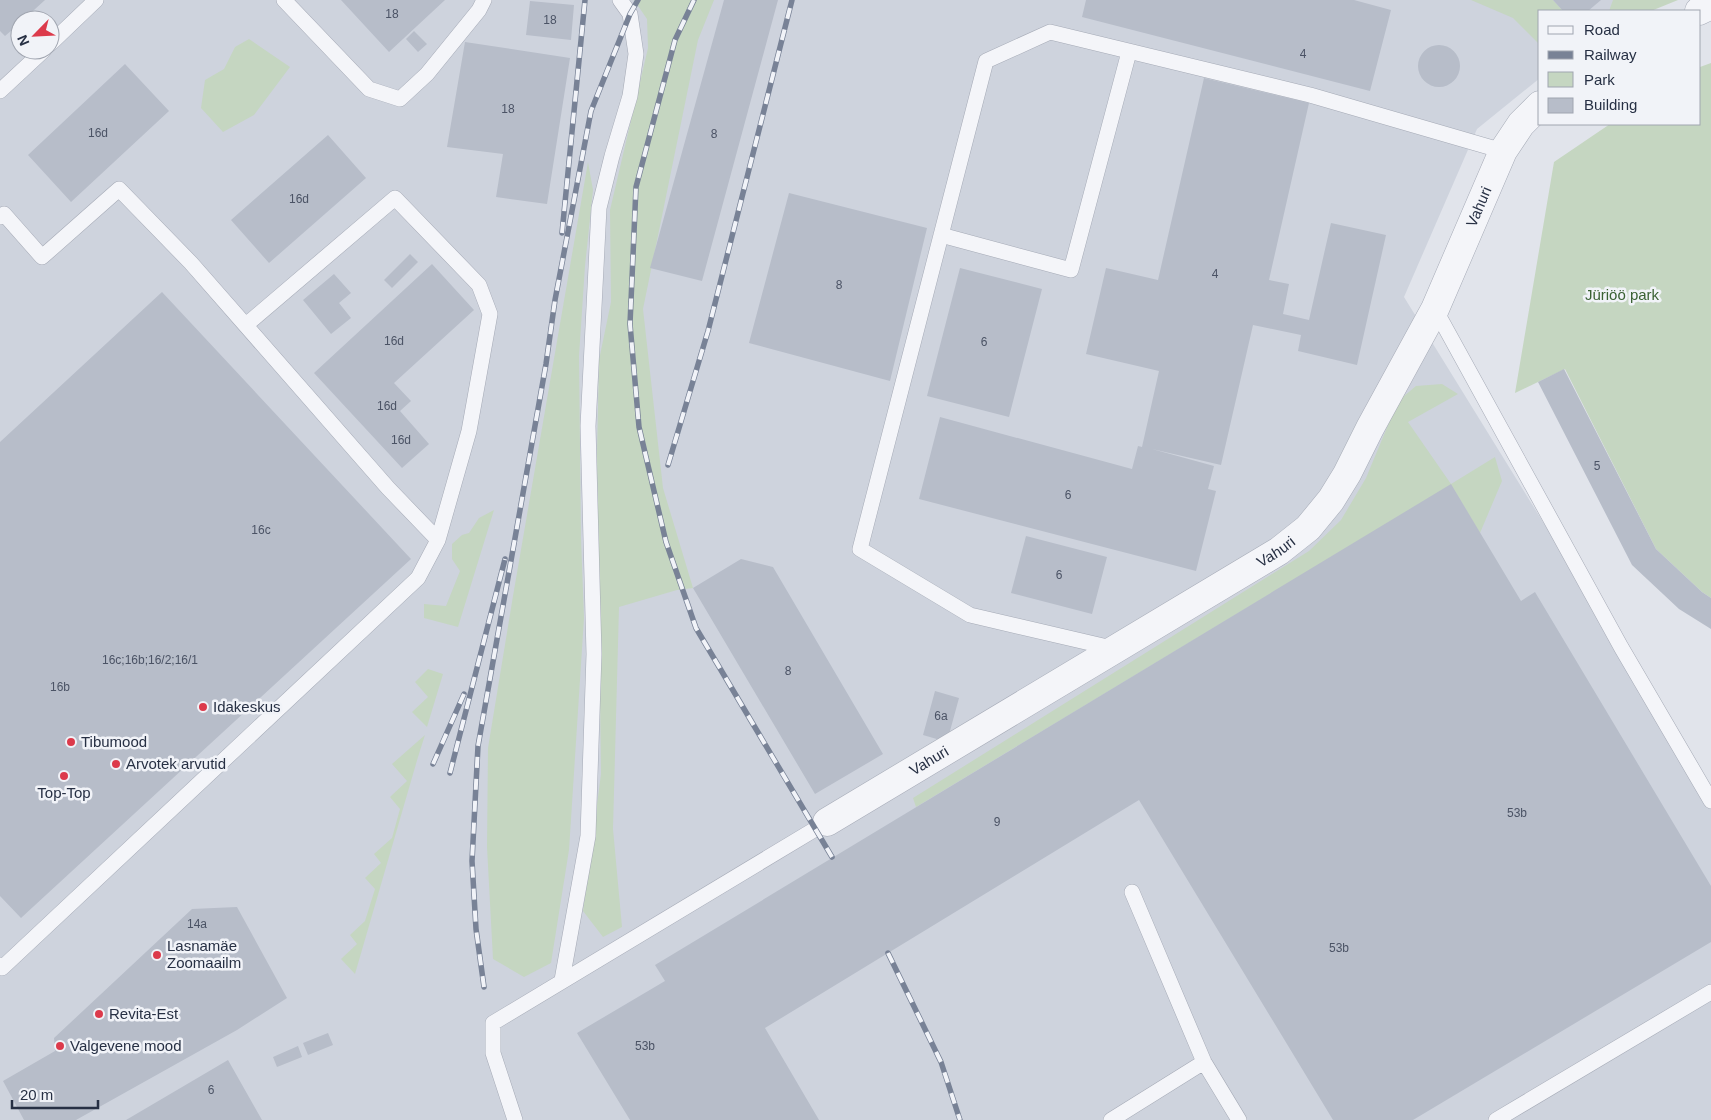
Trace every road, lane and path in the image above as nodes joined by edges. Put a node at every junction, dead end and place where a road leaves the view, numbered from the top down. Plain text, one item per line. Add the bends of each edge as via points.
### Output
1 (96, 0) edge
2 (284, 0) edge
3 (484, 0) edge
4 (620, 0) edge
5 (60, 34) edge
6 (1129, 52) junction
7 (33, 60) edge
8 (0, 91) edge
9 (1538, 108) edge
10 (1503, 151) junction
11 (0, 217) edge
12 (942, 235) junction
13 (1435, 308) junction
14 (246, 325) junction
15 (438, 540) junction
16 (1116, 649) junction
17 (1711, 801) edge
18 (827, 822) joint
19 (1132, 892) dead end
20 (0, 966) edge
21 (562, 980) junction
22 (1711, 992) edge
23 (1204, 1062) junction
24 (515, 1120) edge
25 (1111, 1120) edge
26 (1238, 1120) edge
27 (1496, 1120) edge

1 - 5 lane
2 - 3 lane via 369,89 400,99 427,74
4 - 21 lane via 630,14 636,54 630,96 599,208 588,426 594,654 588,836
6 - 10 lane via 1310,95
6 - 12 lane via 1050,32 986,61
6 - 12 lane via 1071,270
7 - 8 lane
9 - 10 street, Vahuri
10 - 13 street, Vahuri
11 - 14 lane via 4,214 42,257 119,189
12 - 16 lane via 860,550 970,615
13 - 16 street, Vahuri via 1347,474 1308,528 1279,551
13 - 17 lane via 1621,647
14 - 15 lane via 388,488
14 - 15 lane via 395,198 479,285 490,314 470,431
15 - 20 lane via 418,578 2,968
16 - 18 street, Vahuri
18 - 21 lane
19 - 23 lane
21 - 24 lane via 494,1023 493,1053
22 - 27 lane
23 - 25 lane
23 - 26 lane

